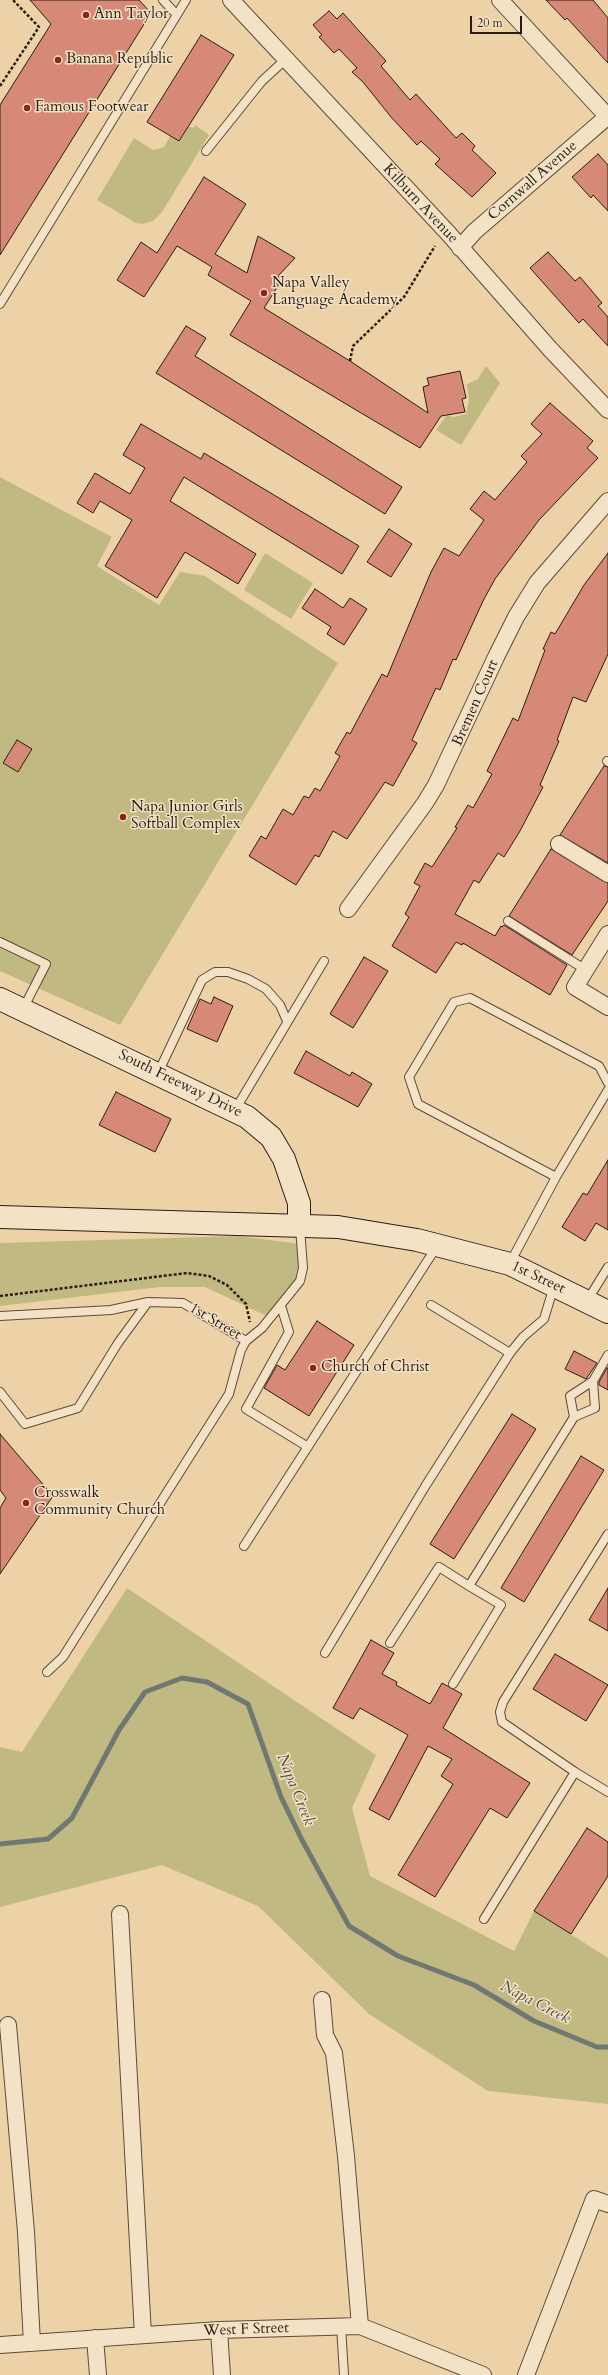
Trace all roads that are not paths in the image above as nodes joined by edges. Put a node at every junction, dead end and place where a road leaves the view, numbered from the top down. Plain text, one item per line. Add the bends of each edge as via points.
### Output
1 (163, 0) edge
2 (186, 0) edge
3 (231, 0) edge
4 (500, 0) edge
5 (176, 14) junction
6 (286, 59) junction
7 (608, 117) edge
8 (206, 151) dead end
9 (460, 248) junction
10 (0, 304) edge
11 (608, 410) edge
12 (608, 501) edge
13 (560, 844) dead end
14 (608, 874) edge
15 (348, 909) dead end
16 (508, 921) dead end
17 (608, 934) edge
18 (0, 942) edge
19 (324, 961) dead end
20 (586, 970) junction
21 (0, 999) edge
22 (608, 1007) edge
23 (22, 1010) junction
24 (287, 1022) junction
25 (158, 1073) junction
26 (608, 1083) edge
27 (608, 1090) edge
28 (234, 1110) junction
29 (556, 1177) junction
30 (0, 1216) edge
31 (300, 1224) junction
32 (438, 1245) junction
33 (510, 1264) junction
34 (608, 1267) edge
35 (554, 1285) junction
36 (148, 1302) junction
37 (586, 1302) junction
38 (431, 1305) dead end
39 (281, 1306) junction
40 (608, 1312) edge
41 (0, 1316) edge
42 (246, 1341) junction
43 (510, 1353) junction
44 (608, 1355) edge
45 (593, 1381) junction
46 (0, 1392) edge
47 (574, 1417) junction
48 (308, 1447) junction
49 (608, 1534) edge
50 (244, 1546) dead end
51 (469, 1586) junction
52 (390, 1643) dead end
53 (325, 1653) dead end
54 (47, 1672) dead end
55 (453, 1684) dead end
56 (575, 1772) junction
57 (608, 1792) edge
58 (120, 1914) dead end
59 (484, 1919) dead end
60 (322, 2000) dead end
61 (8, 2025) dead end
62 (608, 2204) edge
63 (341, 2326) junction
64 (360, 2326) junction
65 (219, 2330) junction
66 (143, 2336) junction
67 (95, 2338) junction
68 (32, 2343) junction
69 (0, 2345) edge
70 (98, 2375) edge
71 (222, 2375) edge
72 (344, 2375) edge
73 (483, 2375) edge
74 (526, 2375) edge

1 - 5 lane
2 - 5 lane
3 - 6 street, Kilburn Avenue
4 - 7 street
5 - 10 lane
6 - 8 lane via 262,81
6 - 9 street, Kilburn Avenue
7 - 9 street, Cornwall Avenue via 474,232
9 - 11 street, Kilburn Avenue
12 - 15 street, Bremen Court via 537,583 516,617 436,785
13 - 14 street
16 - 20 lane
17 - 20 street
18 - 23 lane via 46,964
19 - 24 lane
20 - 22 street via 575,987
21 - 23 main road, South Freeway Drive
23 - 25 main road, South Freeway Drive
24 - 25 lane via 280,1005 266,990 248,979 228,972 215,972 202,980
24 - 28 lane
25 - 28 main road, South Freeway Drive
26 - 29 lane via 599,1066 470,998 454,1002 409,1077 418,1104
27 - 29 lane
28 - 31 main road, South Freeway Drive via 247,1117 271,1137 284,1159 298,1203
29 - 33 lane
30 - 31 main road, 1st Street
31 - 32 main road, 1st Street via 338,1226
31 - 39 lane, 1st Street via 303,1268 300,1280
32 - 33 main road, 1st Street
32 - 48 lane
33 - 35 main road, 1st Street
34 - 37 lane
35 - 37 main road, 1st Street
35 - 43 lane via 544,1319 523,1337
36 - 41 lane, 1st Street via 111,1310
36 - 42 lane, 1st Street via 183,1303
36 - 46 lane via 118,1343 78,1408 25,1424
37 - 40 main road, 1st Street
38 - 43 lane
39 - 42 lane, 1st Street
39 - 48 lane via 289,1332 246,1409
42 - 54 lane via 228,1394 63,1657
43 - 53 lane via 426,1485
44 - 45 lane
45 - 47 lane via 570,1396
45 - 47 lane via 595,1408
47 - 51 lane
48 - 50 lane
49 - 56 lane via 503,1702 500,1712 502,1722
51 - 52 lane via 439,1567
51 - 55 lane via 501,1605
56 - 57 lane
56 - 59 lane
58 - 66 street
60 - 64 street via 325,2035 334,2053
61 - 68 street via 26,2232
62 - 74 street via 594,2199
63 - 64 street, West F Street
63 - 65 street, West F Street
63 - 72 lane
64 - 73 street, West F Street
65 - 66 street, West F Street
65 - 71 street
66 - 67 street, West F Street
67 - 68 street, West F Street
67 - 70 street
68 - 69 street, West F Street

